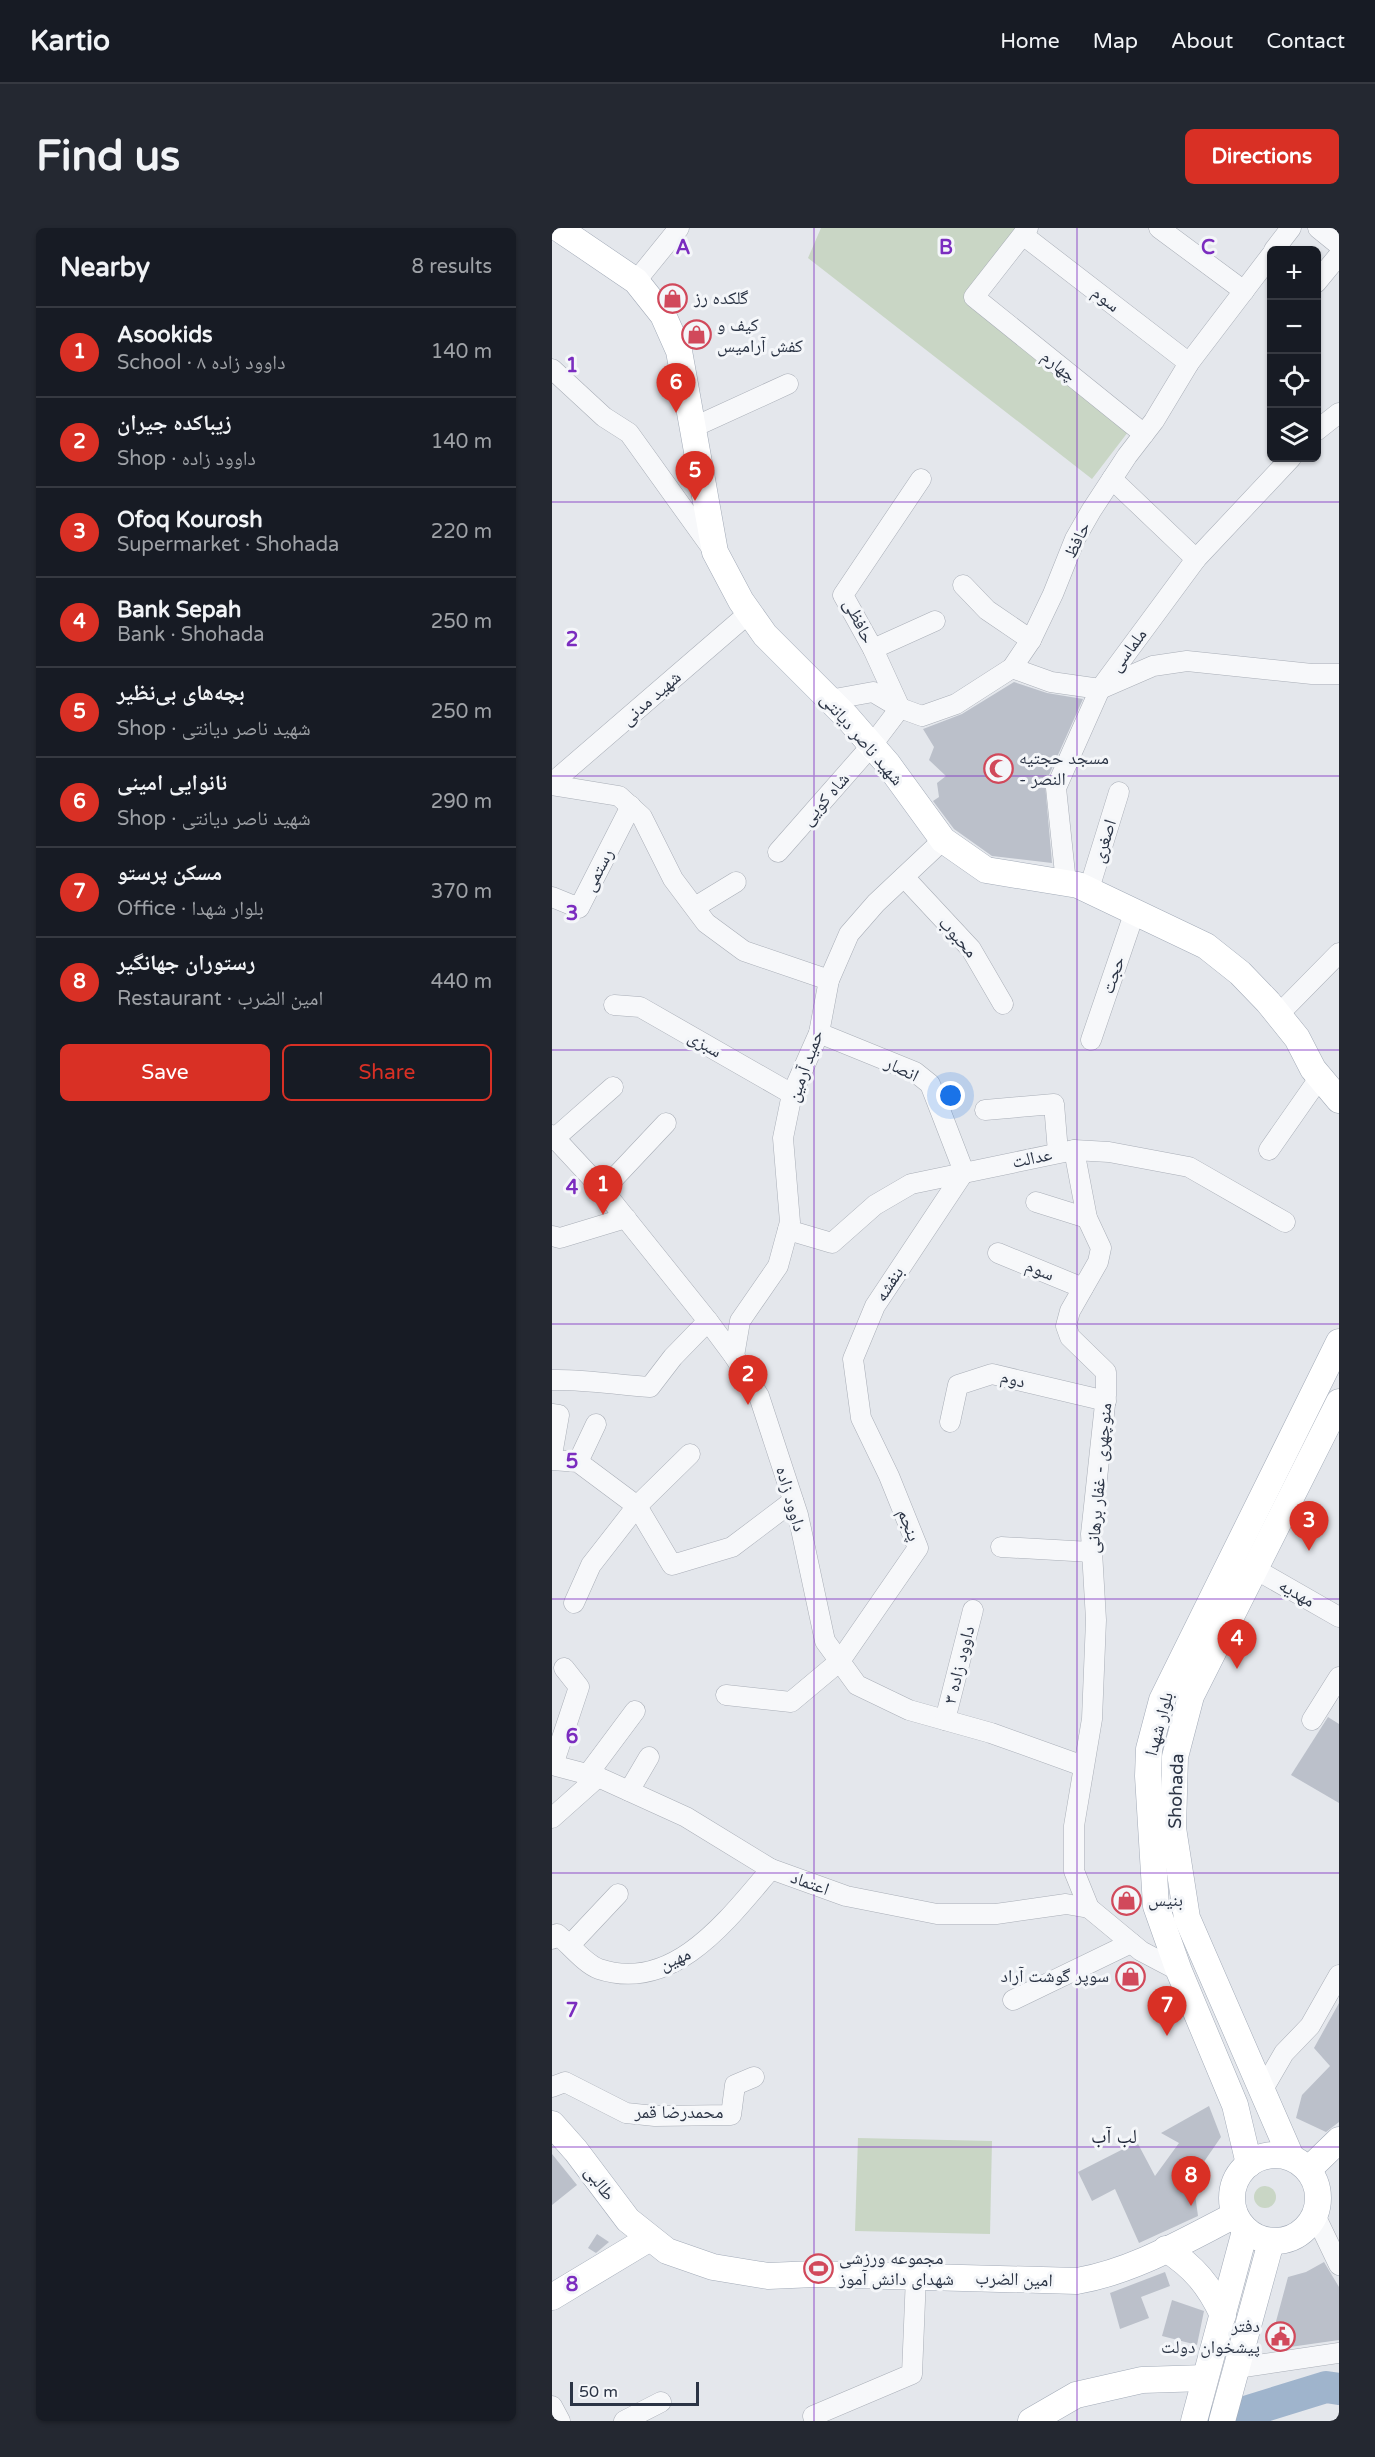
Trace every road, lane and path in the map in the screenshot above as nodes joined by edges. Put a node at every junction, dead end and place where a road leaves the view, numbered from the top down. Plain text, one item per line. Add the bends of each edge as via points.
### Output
1 (558, 228) edge
2 (680, 228) edge
3 (1159, 228) edge
4 (1291, 228) edge
5 (1318, 228) edge
6 (1026, 231) edge
7 (1339, 245) edge
8 (1277, 246) edge
9 (1339, 255) edge
10 (1267, 261) edge
11 (1321, 278) edge
12 (636, 281) junction
13 (1244, 291) junction
14 (1189, 363) junction
15 (552, 369) edge
16 (788, 384) dead end
17 (1339, 413) edge
18 (694, 427) junction
19 (1321, 427) edge
20 (1144, 434) junction
21 (1287, 462) edge
22 (921, 479) dead end
23 (1112, 479) junction
24 (715, 552) junction
25 (1196, 559) junction
26 (963, 585) dead end
27 (749, 613) junction
28 (935, 621) dead end
29 (1031, 640) junction
30 (873, 649) junction
31 (1012, 668) junction
32 (1339, 674) edge
33 (1100, 689) junction
34 (829, 700) junction
35 (900, 708) junction
36 (872, 745) junction
37 (552, 784) edge
38 (1119, 792) dead end
39 (631, 806) junction
40 (943, 840) junction
41 (778, 852) dead end
42 (904, 877) junction
43 (736, 882) dead end
44 (1077, 886) junction
45 (552, 897) edge
46 (695, 908) junction
47 (1135, 911) junction
48 (1339, 953) edge
49 (829, 980) junction
50 (1003, 1004) dead end
51 (614, 1005) dead end
52 (1278, 1015) junction
53 (819, 1033) junction
54 (1091, 1040) dead end
55 (1320, 1077) junction
56 (613, 1087) dead end
57 (792, 1094) junction
58 (1339, 1100) edge
59 (985, 1110) dead end
60 (666, 1123) dead end
61 (553, 1136) edge
62 (1269, 1150) dead end
63 (1066, 1151) junction
64 (964, 1172) junction
65 (603, 1190) junction
66 (1036, 1202) dead end
67 (626, 1218) junction
68 (1087, 1218) junction
69 (1285, 1222) dead end
70 (788, 1230) junction
71 (552, 1236) edge
72 (998, 1253) dead end
73 (1083, 1288) junction
74 (708, 1321) junction
75 (1339, 1342) edge
76 (734, 1356) junction
77 (552, 1380) edge
78 (1106, 1401) junction
79 (1337, 1409) edge
80 (860, 1410) joint
81 (552, 1413) edge
82 (950, 1422) dead end
83 (596, 1424) dead end
84 (690, 1454) dead end
85 (552, 1455) edge
86 (552, 1460) edge
87 (578, 1462) junction
88 (793, 1501) junction
89 (637, 1506) junction
90 (1001, 1547) dead end
91 (1091, 1552) junction
92 (1244, 1564) junction
93 (574, 1603) dead end
94 (973, 1610) dead end
95 (1339, 1617) edge
96 (840, 1662) junction
97 (564, 1668) dead end
98 (1339, 1677) edge
99 (726, 1695) dead end
100 (635, 1711) dead end
101 (945, 1720) junction
102 (1312, 1720) dead end
103 (649, 1757) dead end
104 (553, 1765) edge
105 (1083, 1766) junction
106 (593, 1776) junction
107 (628, 1791) junction
108 (552, 1818) edge
109 (771, 1869) junction
110 (618, 1894) dead end
111 (1089, 1908) junction
112 (560, 1939) edge
113 (1131, 1943) junction
114 (1179, 1971) junction
115 (1339, 1975) edge
116 (1013, 2000) dead end
117 (1284, 2053) junction
118 (1247, 2059) junction
119 (754, 2077) dead end
120 (552, 2087) edge
121 (1262, 2091) junction
122 (552, 2124) edge
123 (1339, 2140) edge
124 (1249, 2164) junction
125 (1299, 2164) junction
126 (1315, 2215) junction
127 (1240, 2223) junction
128 (650, 2238) junction
129 (1271, 2242) junction
130 (1166, 2249) junction
131 (1339, 2265) edge
132 (916, 2276) junction
133 (552, 2297) edge
134 (1223, 2315) junction
135 (1339, 2353) edge
136 (1235, 2376) junction
137 (1204, 2384) junction
138 (661, 2402) dead end
139 (552, 2406) edge
140 (809, 2419) edge
141 (560, 2421) edge
142 (624, 2421) edge
143 (1031, 2421) edge
144 (1194, 2421) edge
145 (1222, 2421) edge

1 - 12 main road, شهید ناصر دیانتی
2 - 12 street
3 - 13 street
4 - 8 street
5 - 7 street
6 - 14 street, سوم
6 - 20 street, چهارم via 974,297
9 - 11 street
10 - 13 street, حافظ
12 - 18 main road, شهید ناصر دیانتی via 663,315 679,351
13 - 14 street, حافظ
14 - 20 street, حافظ
15 - 24 street via 604,417 629,433
16 - 18 street
17 - 19 street
18 - 24 main road, شهید ناصر دیانتی
20 - 23 street, حافظ
21 - 25 street, ملماسی
22 - 30 street, حافظی via 843,595
23 - 25 street
23 - 29 street, حافظ via 1075,539
24 - 27 main road, شهید ناصر دیانتی
25 - 33 street, ملماسی
26 - 29 street via 987,610
27 - 34 main road, شهید ناصر دیانتی via 765,635
27 - 37 street, شهید مدنی
28 - 30 street
29 - 31 street, حافظ
30 - 35 street, حافظی
31 - 33 street via 1051,682
31 - 35 street, حافظ via 948,707 922,716
32 - 33 street via 1187,661 1153,666
33 - 44 street, ملماسی via 1056,788
34 - 35 street, حافظ via 873,692
34 - 36 main road, شهید ناصر دیانتی
35 - 36 street, شاه کویی
36 - 40 main road, شهید ناصر دیانتی
36 - 41 street, شاه کویی
37 - 39 street via 619,796
38 - 44 street, اصغری
39 - 45 street, رستمی via 579,908
39 - 46 street via 642,817 673,879
40 - 42 street, حمید آرمین
40 - 44 main road, شهید ناصر دیانتی via 986,870
42 - 49 street, حمید آرمین via 849,934
42 - 50 street, محبوب via 971,949
43 - 46 street
44 - 47 main road, شهید ناصر دیانتی
46 - 49 street via 706,922 744,951
47 - 52 main road, شهید ناصر دیانتی via 1206,946 1240,973
47 - 54 street, حجت
48 - 52 street
49 - 53 street, حمید آرمین
51 - 57 street, سبزی via 640,1007
52 - 55 main road, شهید ناصر دیانتی
53 - 57 street, حمید آرمین
53 - 64 street, انصار via 915,1072 930,1084
55 - 58 main road, شهید ناصر دیانتی
55 - 62 street
56 - 61 street
57 - 70 street, حمید آرمین via 783,1138
59 - 63 street, منوچهری - غفار برهانی via 1054,1104
60 - 65 street
61 - 65 street, داوود زاده
63 - 64 street, عدالت
63 - 68 street, منوچهری - غفار برهانی
63 - 69 street, عدالت via 1109,1152 1189,1167
64 - 70 street, عدالت via 911,1184 875,1205 832,1243
64 - 80 street, بنفشه via 874,1306 853,1359
65 - 67 street, داوود زاده
66 - 68 street
67 - 71 street via 560,1238
67 - 74 street, داوود زاده
68 - 73 street, منوچهری - غفار برهانی via 1101,1248 1098,1262
70 - 76 street, حمید آرمین via 778,1266 740,1321
72 - 73 street, سوم
73 - 78 street, منوچهری - غفار برهانی via 1066,1326 1070,1337 1106,1372
74 - 76 street, داوود زاده
74 - 77 street via 650,1387 608,1385 586,1379
75 - 92 main road, بلوار شهدا
76 - 88 street, داوود زاده via 759,1396
78 - 82 street, دوم via 992,1374 958,1385
78 - 91 street, منوچهری - غفار برهانی
79 - 92 main road, Shohada
80 - 96 street, پنجم via 918,1548
81 - 85 street via 559,1415
83 - 87 street
84 - 89 street
86 - 87 street
87 - 89 street
88 - 89 street via 732,1547 672,1564
88 - 96 street, داوود زاده via 825,1641
89 - 93 street via 591,1565
90 - 91 street
91 - 105 street, منوچهری - غفار برهانی via 1096,1620 1092,1719
92 - 95 street, مهدیه
92 - 114 main road, بلوار شهدا via 1162,1700 1149,1749 1150,1841 1156,1906
92 - 118 main road, Shohada via 1191,1696 1175,1757 1173,1828 1187,1918
94 - 101 street, داوود زاده ۳
96 - 99 street via 791,1702
96 - 101 street, داوود زاده via 857,1685 909,1710
97 - 104 street via 579,1687
98 - 102 street
100 - 106 street
101 - 105 street, داوود زاده
103 - 107 street
104 - 106 street, اعتماد
105 - 111 street, منوچهری - غفار برهانی via 1074,1826 1074,1871
106 - 107 street, اعتماد
106 - 108 street
107 - 109 street, اعتماد via 686,1817
109 - 111 street, اعتماد via 846,1896 938,1914 996,1914 1066,1904
109 - 112 street, مهین via 698,1949 662,1967 628,1974 597,1968
110 - 112 street
111 - 113 street
113 - 114 street
113 - 116 street
114 - 124 main road, بلوار شهدا via 1235,2105
115 - 117 street via 1310,2026
117 - 118 street
117 - 121 street
118 - 121 main road, Shohada
119 - 120 street, محمدرضا قمر via 735,2085 731,2115 655,2116 627,2112 565,2082
121 - 125 main road, Shohada
122 - 128 main road, طالبی via 628,2220
123 - 125 main road
124 - 125 main road via 1276,2155
124 - 127 main road via 1234,2182 1231,2199
125 - 126 main road via 1317,2188
126 - 129 main road via 1298,2235
126 - 131 street
127 - 129 main road
127 - 130 main road, امین الضرب
127 - 134 main road
128 - 132 main road, امین الضرب via 667,2251 713,2267 768,2276
128 - 133 main road
129 - 136 main road
130 - 132 main road, امین الضرب via 1130,2267 1077,2281
130 - 134 main road via 1200,2275
132 - 140 street via 912,2374
134 - 137 main road
135 - 136 street
136 - 145 main road
137 - 143 main road via 1142,2379 1076,2396
137 - 144 main road
138 - 142 street
139 - 141 street

